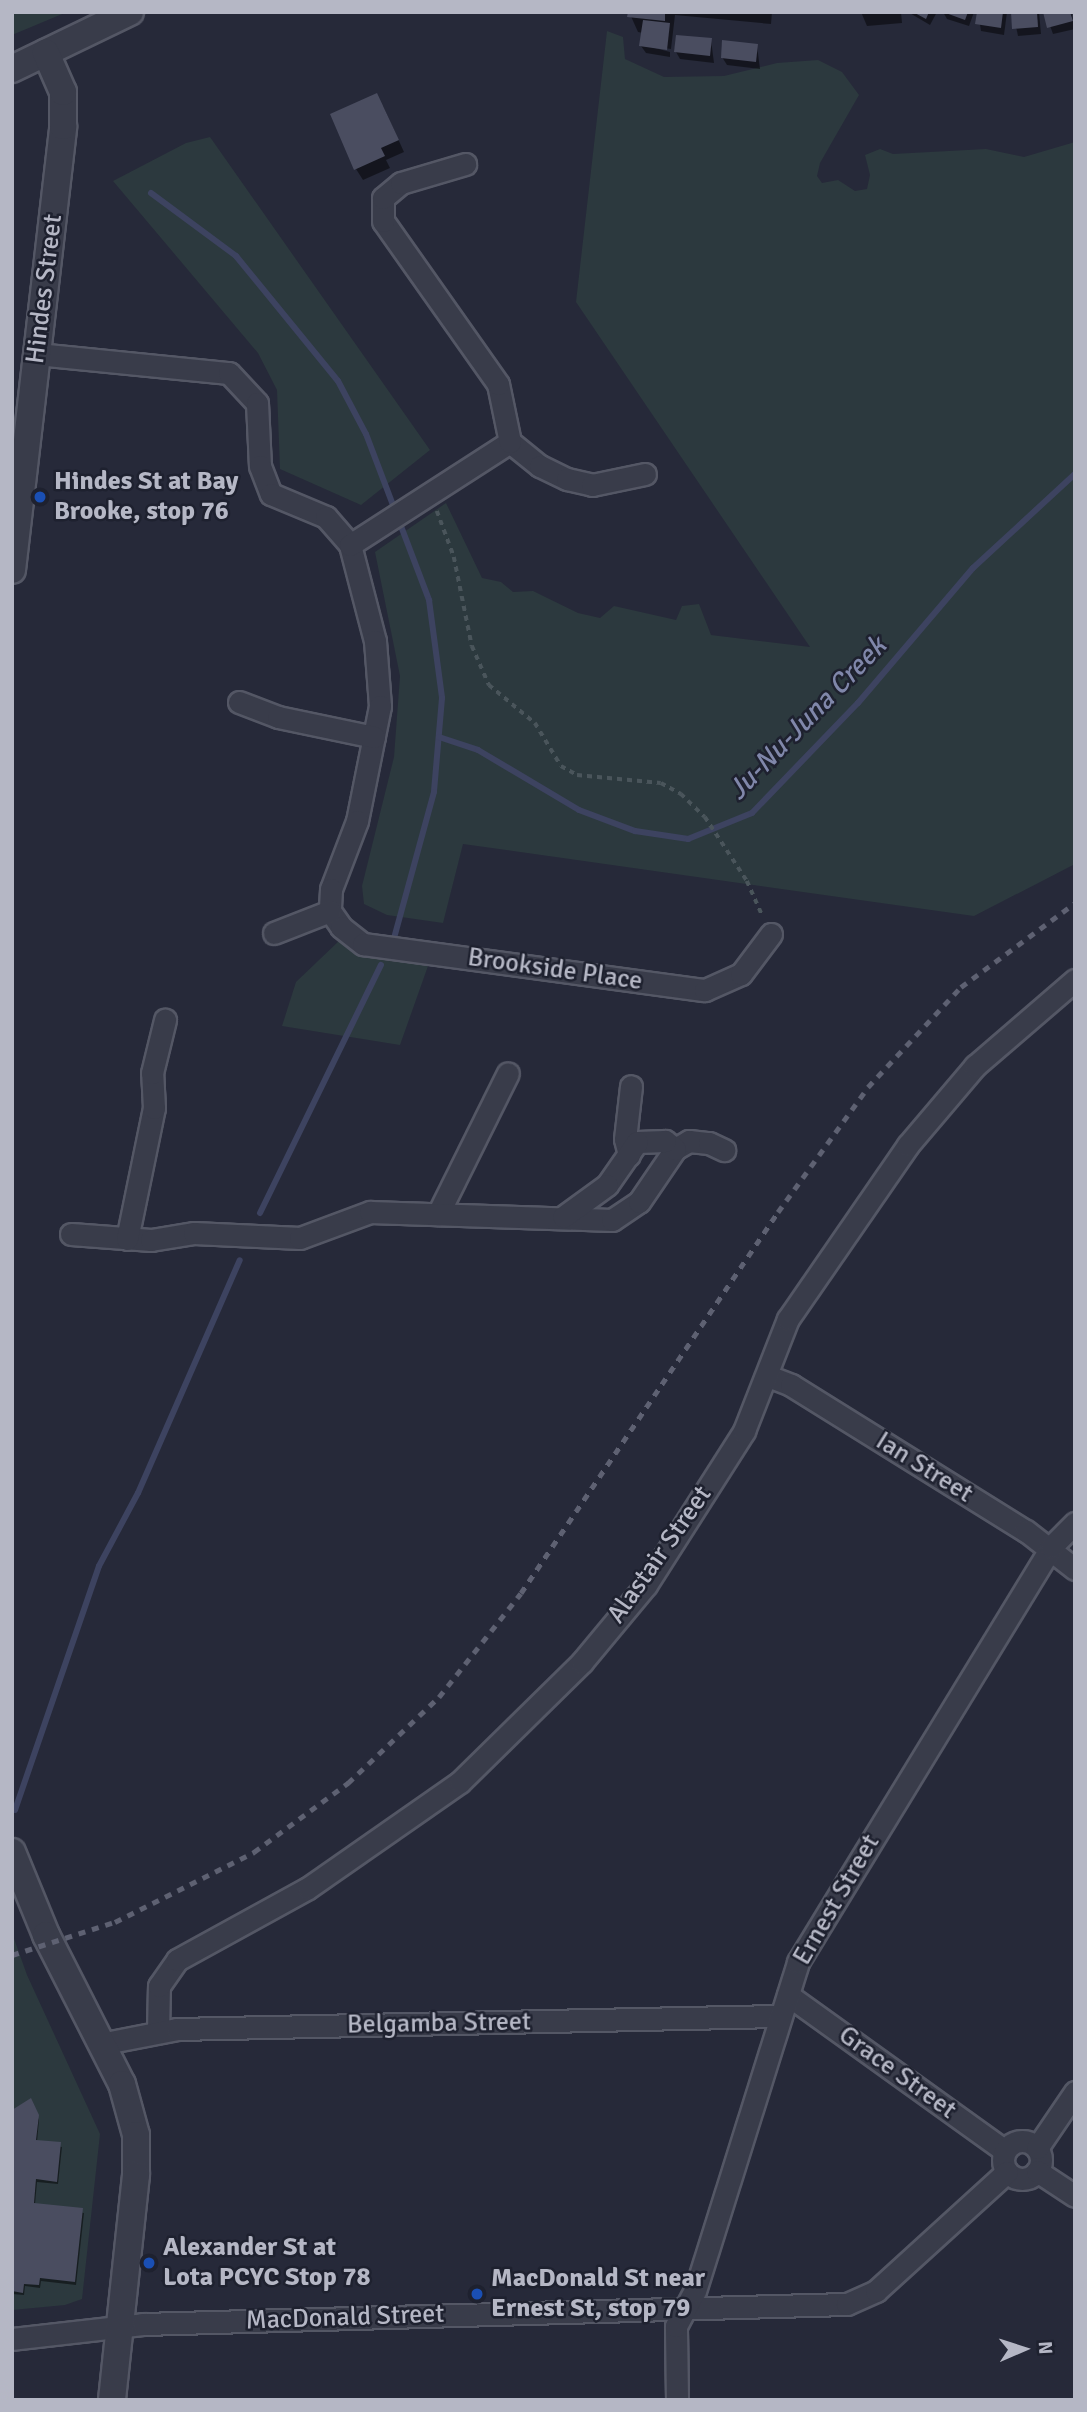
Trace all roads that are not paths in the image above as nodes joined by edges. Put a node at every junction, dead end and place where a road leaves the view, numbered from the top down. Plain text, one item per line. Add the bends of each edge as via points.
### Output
1 (130, 12) edge
2 (96, 20) edge
3 (46, 53) junction
4 (12, 69) edge
5 (465, 164) dead end
6 (37, 354) junction
7 (510, 442) junction
8 (645, 474) dead end
9 (350, 545) junction
10 (12, 570) edge
11 (239, 702) dead end
12 (374, 737) junction
13 (330, 911) junction
14 (274, 933) dead end
15 (771, 934) road end
16 (1075, 980) edge
17 (165, 1020) dead end
18 (508, 1073) dead end
19 (631, 1086) dead end
20 (675, 1149) junction
21 (724, 1150) dead end
22 (629, 1155) junction
23 (438, 1214) junction
24 (563, 1217) junction
25 (71, 1234) dead end
26 (127, 1239) junction
27 (768, 1376) junction
28 (1075, 1524) edge
29 (1051, 1547) junction
30 (1075, 1569) edge
31 (12, 1852) edge
32 (788, 1996) junction
33 (780, 2016) junction
34 (158, 2032) junction
35 (100, 2044) junction
36 (1075, 2092) edge
37 (1037, 2148) junction
38 (1006, 2162) junction
39 (1037, 2171) junction
40 (1075, 2196) edge
41 (684, 2309) junction
42 (120, 2326) junction
43 (12, 2339) edge
44 (111, 2400) edge
45 (677, 2400) edge

1 - 2 street
2 - 3 street
3 - 4 street
3 - 6 street, Hindes Street via 62,92 63,126
5 - 7 street via 401,183 383,198 383,221 498,384
6 - 9 street via 229,373 257,403 260,466 271,494 326,517
6 - 10 street, Hindes Street
7 - 8 street via 540,466 592,485
7 - 9 street
9 - 12 street via 375,641 380,706
11 - 12 street via 278,717
12 - 13 street via 357,821 331,889
13 - 14 street
13 - 15 street, Brookside Place via 341,927 363,944 705,990 741,974
16 - 27 street, Alastair Street via 975,1066 908,1144 788,1318
17 - 26 street via 152,1073 154,1108
18 - 23 street
19 - 22 street via 625,1139
20 - 21 street via 690,1141
20 - 22 street via 666,1141 646,1139 637,1142
20 - 24 street via 639,1202 624,1215 612,1220
22 - 24 street via 607,1185
23 - 24 street
23 - 26 street via 370,1212 299,1238 194,1233
25 - 26 street
27 - 29 street, Ian Street via 792,1385
27 - 34 street, Alastair Street via 744,1431 646,1585 582,1662 460,1782 308,1888 177,1960 159,1986
28 - 29 street, Ernest Street
29 - 30 street, Ian Street
29 - 32 street, Ernest Street via 798,1962
31 - 35 street via 46,1935
32 - 33 street, Ernest Street
32 - 38 street, Grace Street
33 - 34 street, Belgamba Street
33 - 41 street, Ernest Street via 695,2291
34 - 35 street, Belgamba Street
35 - 42 street via 122,2084 136,2135
36 - 37 street
37 - 38 street via 1017,2142
37 - 39 street via 1041,2160
38 - 39 street via 1020,2179
38 - 41 street, MacDonald Street via 862,2300
39 - 40 street
41 - 42 street, MacDonald Street
41 - 45 street, Ernest Street via 676,2326
42 - 43 street, MacDonald Street
42 - 44 street

